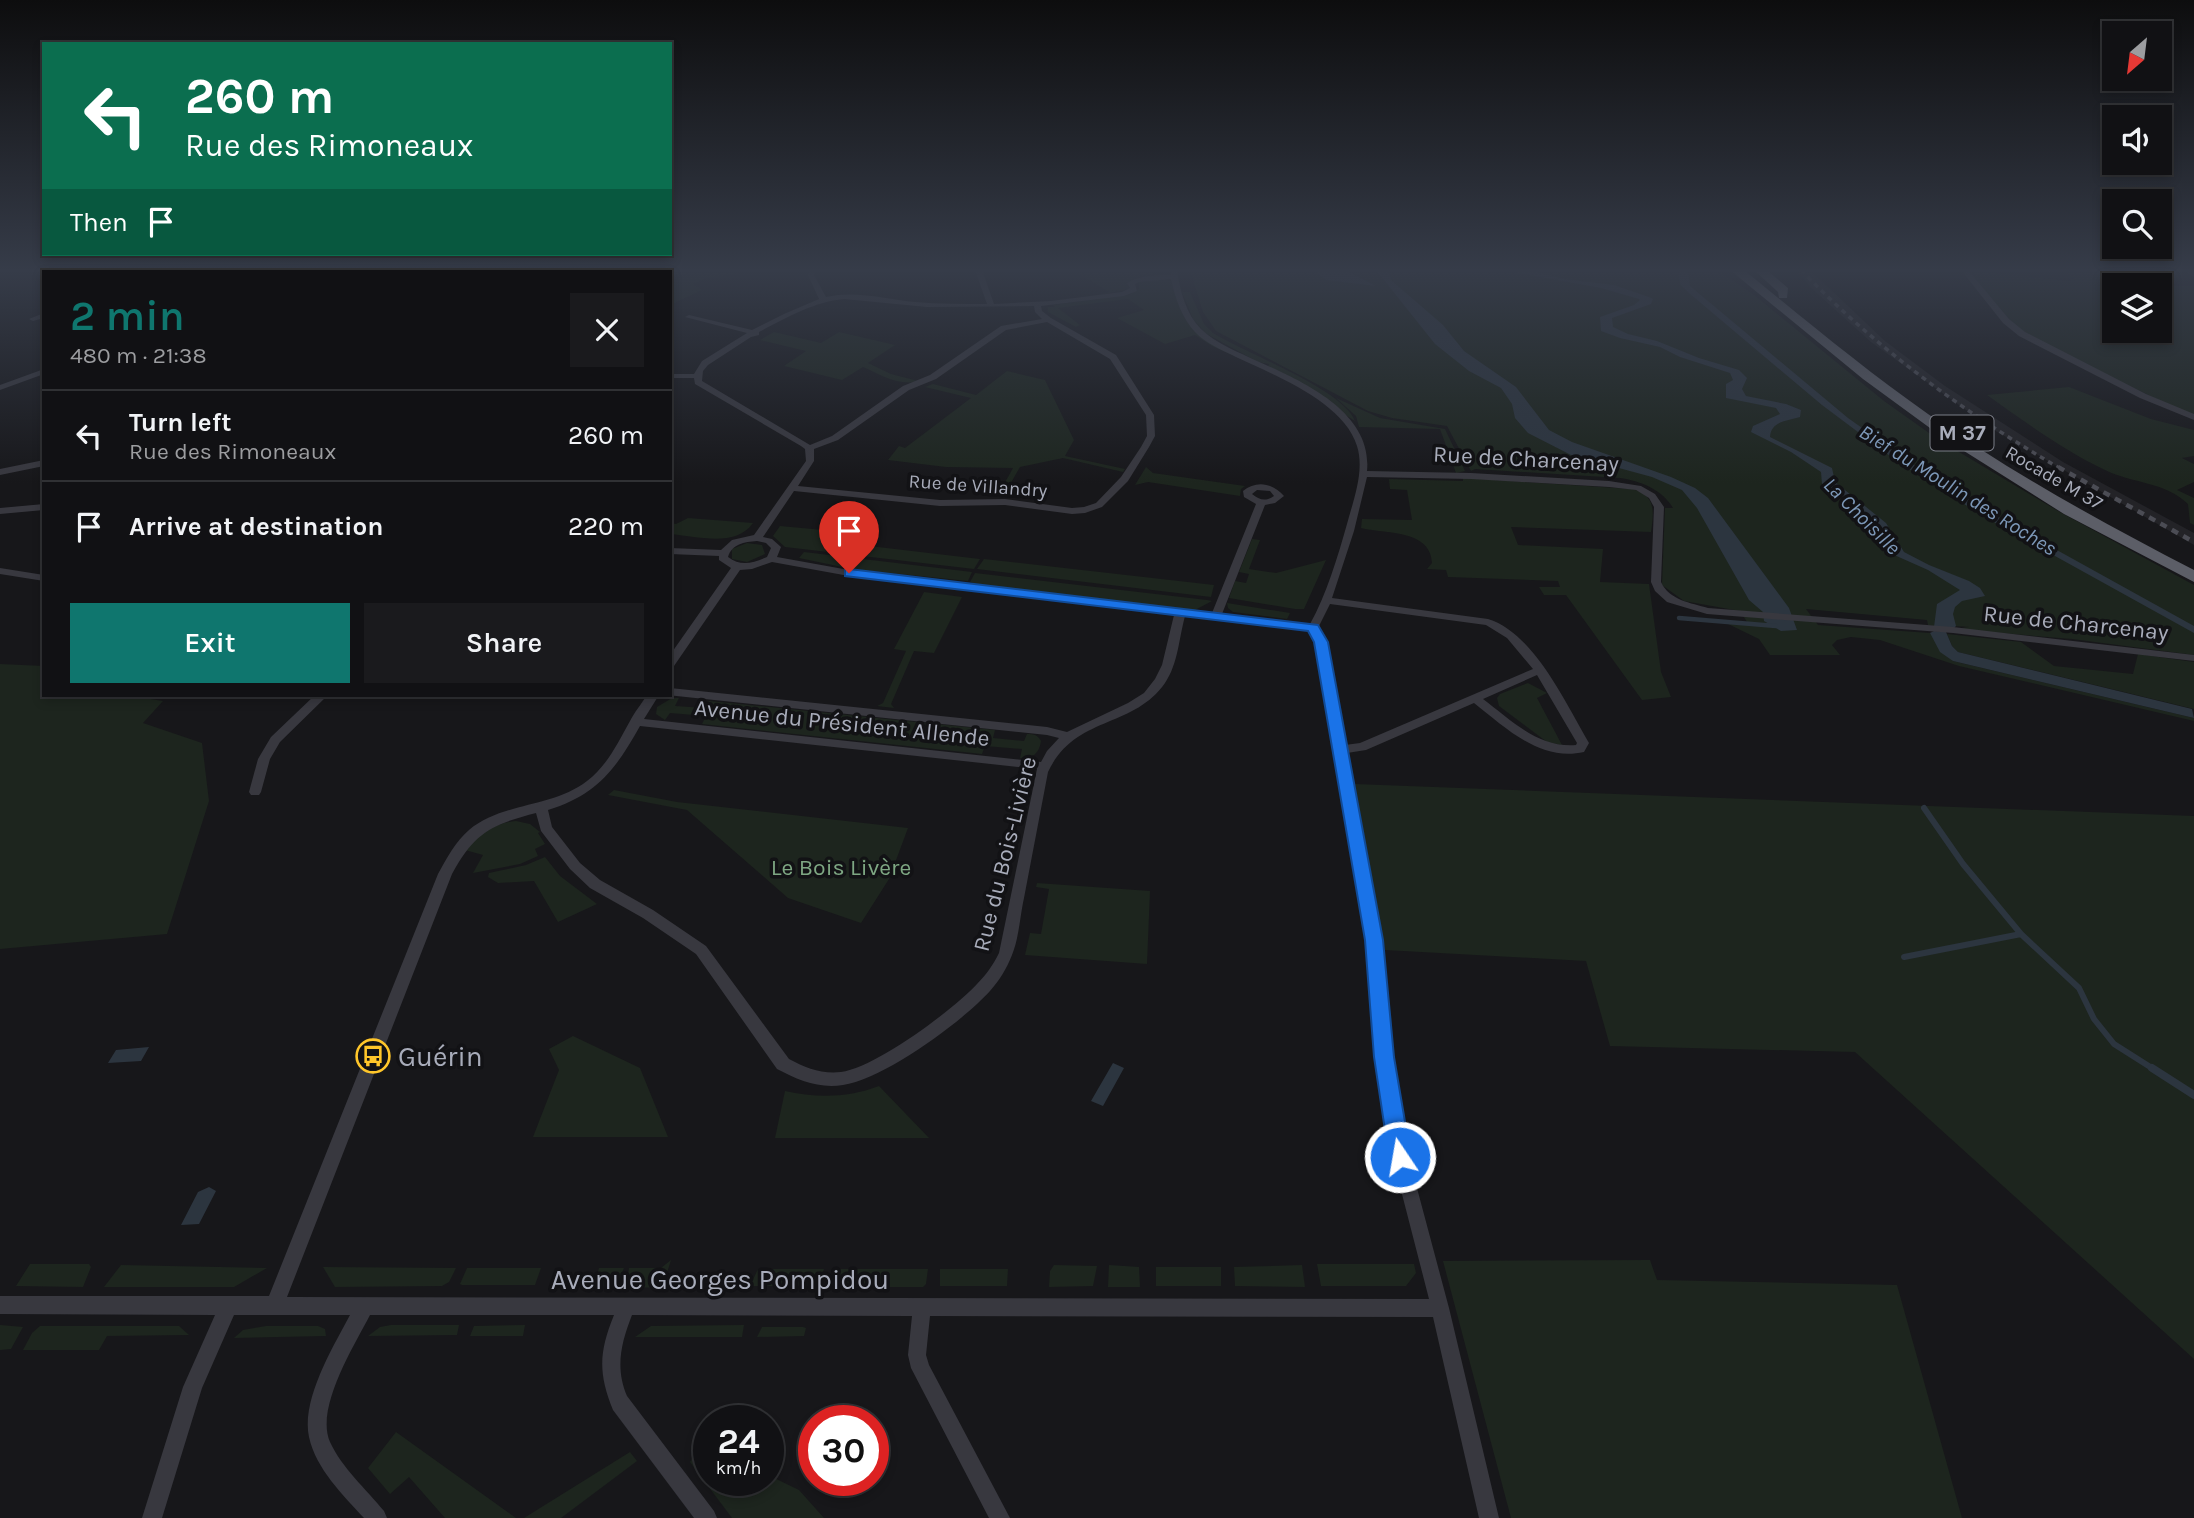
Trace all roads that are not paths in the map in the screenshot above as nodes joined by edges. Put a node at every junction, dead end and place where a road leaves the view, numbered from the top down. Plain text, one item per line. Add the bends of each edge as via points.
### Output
1 (743, 341) edge
2 (985, 341) edge
3 (1086, 341) edge
4 (1215, 341) edge
5 (1829, 341) edge
6 (1836, 341) edge
7 (2035, 341) edge
8 (42, 372) edge
9 (672, 376) edge
10 (697, 376) junction
11 (0, 388) edge
12 (2194, 417) edge
13 (809, 448) junction
14 (42, 463) edge
15 (0, 472) edge
16 (1362, 474) junction
17 (792, 488) junction
18 (1261, 503) dead end
19 (42, 506) edge
20 (0, 511) edge
21 (757, 538) junction
22 (672, 551) edge
23 (723, 553) junction
24 (771, 559) junction
25 (737, 566) junction
26 (2194, 566) edge
27 (0, 571) edge
28 (42, 578) edge
29 (2194, 578) edge
30 (1325, 600) junction
31 (1180, 613) junction
32 (1216, 617) junction
33 (1313, 628) junction
34 (2194, 658) edge
35 (672, 661) edge
36 (1540, 670) junction
37 (672, 692) edge
38 (320, 697) edge
39 (652, 697) edge
40 (1475, 698) junction
41 (635, 722) junction
42 (1067, 736) junction
43 (1340, 750) junction
44 (1044, 766) junction
45 (256, 792) dead end
46 (541, 807) junction
47 (0, 1305) edge
48 (229, 1305) junction
49 (275, 1305) junction
50 (627, 1305) junction
51 (364, 1307) junction
52 (922, 1307) junction
53 (1440, 1308) junction
54 (152, 1518) edge
55 (377, 1518) edge
56 (707, 1518) edge
57 (1000, 1518) edge
58 (1489, 1518) edge

1 - 10 street via 704,364
2 - 13 street via 933,377 906,388 839,436
3 - 17 street, Rue de Villandry via 1113,356 1150,415 1151,436 1145,447 1125,479 1099,505 1072,510 1005,502 940,503
4 - 16 street via 1290,380 1339,414 1361,444
5 - 29 highway, Rocade M 37 / M 37 via 1949,436 2056,503
6 - 26 highway, Rocade M 37 / M 37 via 1967,437 2074,502
7 - 12 street
8 - 11 street
9 - 10 street
10 - 13 street via 706,388
13 - 17 street via 810,461
14 - 15 street
16 - 30 street via 1346,546
16 - 34 street, Rue de Charcenay via 1471,476 1638,488 1659,507 1656,582 1663,594 1692,608
17 - 21 street
18 - 32 street
19 - 20 street
21 - 23 street via 737,541
21 - 24 street via 776,547
22 - 23 street
23 - 25 street via 725,561
24 - 25 street
24 - 31 street via 849,573
25 - 35 street
27 - 28 street
30 - 33 street
30 - 36 street via 1488,622 1511,635
31 - 32 street
31 - 42 street, Rue du Bois-Livière via 1159,683 1126,708
32 - 33 street
33 - 43 street via 1321,642
36 - 40 street
36 - 40 street via 1583,743 1580,749 1541,746
37 - 42 street, Avenue du Président Allende
38 - 45 street via 275,740 264,759
39 - 41 street
40 - 43 street via 1362,747
41 - 44 street, Avenue du Président Allende
41 - 46 street via 592,785
42 - 44 street, Rue du Bois-Livière
43 - 53 street via 1374,940 1394,1132
44 - 46 street, Rue du Bois-Livière via 1006,953 995,976 977,997 890,1061 876,1070 842,1079 816,1079 783,1064 701,950 575,866 546,828
46 - 49 street via 506,815 478,830 449,864
47 - 48 street, Avenue Georges Pompidou
48 - 49 street, Avenue Georges Pompidou
48 - 54 street via 193,1387
49 - 51 street, Avenue Georges Pompidou
50 - 51 street, Avenue Georges Pompidou
50 - 52 street, Avenue Georges Pompidou
50 - 56 street via 611,1350 612,1385 620,1403
51 - 55 street via 323,1396 316,1423 327,1455
52 - 53 street, Avenue Georges Pompidou
52 - 57 street via 919,1368
53 - 58 street

